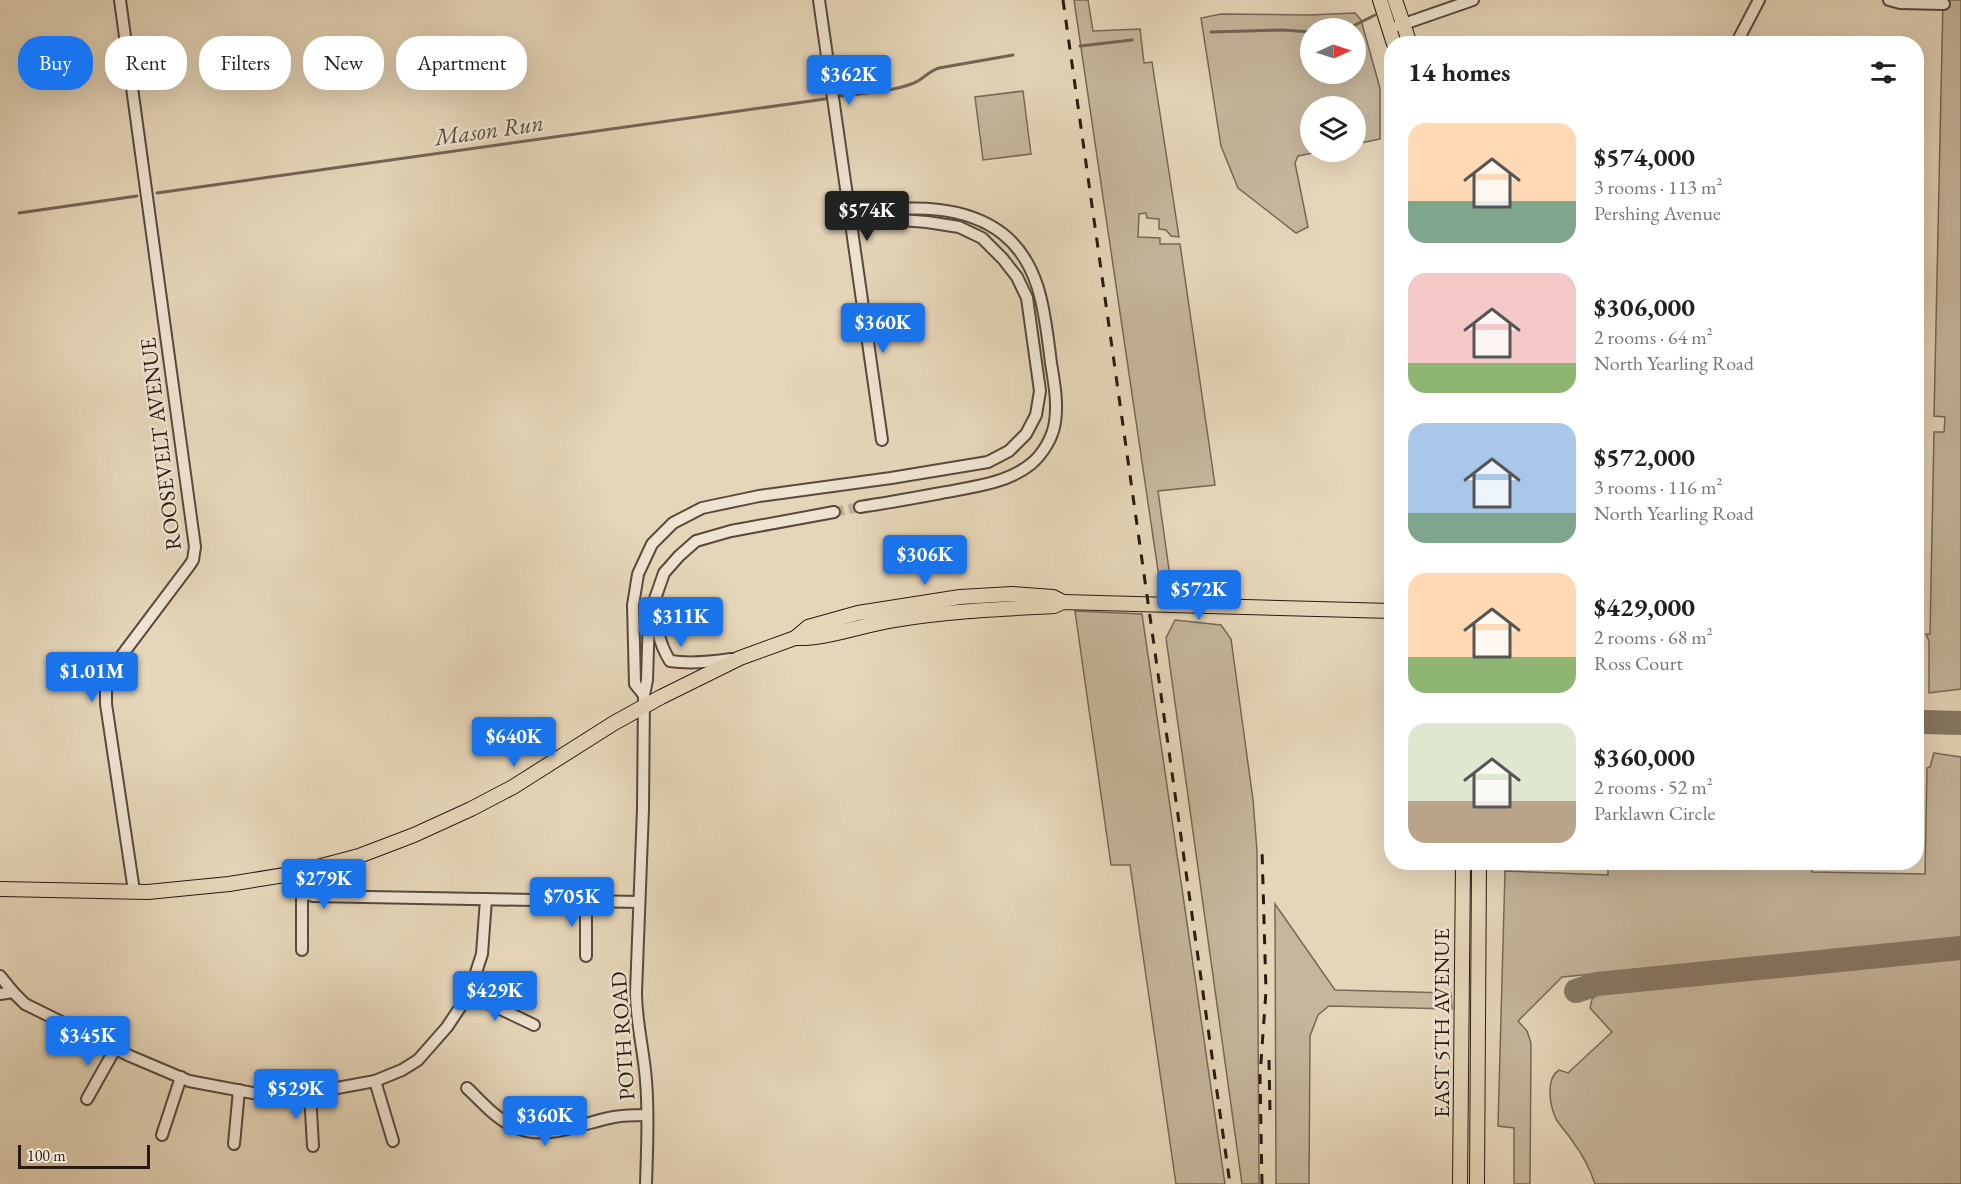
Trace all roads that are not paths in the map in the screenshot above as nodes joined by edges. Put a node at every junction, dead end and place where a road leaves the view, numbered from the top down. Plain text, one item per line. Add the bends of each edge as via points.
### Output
1 (120, 0) edge
2 (819, 0) edge
3 (1380, 0) edge
4 (1395, 0) edge
5 (1473, 0) edge
6 (1759, 0) edge
7 (1888, 0) edge
8 (1944, 3) dead end
9 (1403, 24) junction
10 (1389, 29) junction
11 (1391, 36) edge
12 (1407, 36) edge
13 (1740, 36) edge
14 (849, 216) junction
15 (882, 440) dead end
16 (860, 507) tunnel mouth
17 (834, 512) tunnel mouth
18 (656, 595) junction
19 (1384, 611) edge
20 (740, 658) junction
21 (644, 701) junction
22 (1463, 870) edge
23 (1479, 870) edge
24 (291, 874) junction
25 (0, 889) edge
26 (134, 891) junction
27 (302, 893) junction
28 (486, 899) junction
29 (586, 901) junction
30 (639, 902) junction
31 (302, 950) dead end
32 (586, 956) dead end
33 (0, 976) edge
34 (13, 992) junction
35 (0, 994) edge
36 (469, 994) junction
37 (534, 1025) dead end
38 (115, 1048) junction
39 (181, 1077) junction
40 (375, 1081) junction
41 (467, 1088) dead end
42 (239, 1090) junction
43 (310, 1093) junction
44 (87, 1099) dead end
45 (646, 1115) junction
46 (162, 1135) dead end
47 (393, 1141) dead end
48 (234, 1144) dead end
49 (313, 1146) dead end
50 (646, 1184) edge
51 (1460, 1184) edge
52 (1477, 1184) edge

1 - 26 street, ROOSEVELT AVENUE via 195,547 193,560 106,681 106,704
2 - 14 street
3 - 10 main road
4 - 9 main road
5 - 9 street
6 - 13 street
7 - 8 street
9 - 10 street
9 - 12 main road
10 - 11 main road
14 - 15 street
14 - 16 street via 892,208 940,211 962,214 1002,234 1017,248 1036,279 1043,301 1056,396 1055,422 1048,444 1033,463 1015,475 987,484
14 - 21 street via 959,228 982,238 1003,259 1027,298 1040,391 1036,415 1026,434 1009,451 988,462 759,496 702,508 673,522 652,544 638,574 633,605 635,684
17 - 18 street via 696,541 664,573
18 - 20 street via 657,629 670,661
18 - 21 street via 649,616
19 - 20 main road via 1064,602 1053,597 1012,594 960,597 826,621 808,627 795,638
20 - 21 main road
21 - 24 main road via 513,787 450,819 375,850
21 - 30 street, POTH ROAD
22 - 51 main road, EAST 5TH AVENUE
23 - 52 main road, EAST 5TH AVENUE
24 - 26 main road via 241,883
24 - 27 street
25 - 26 main road
27 - 28 street
27 - 31 street
28 - 29 street
28 - 36 street via 482,954
29 - 30 street
29 - 32 street
30 - 45 street, POTH ROAD via 636,1006 646,1082
33 - 34 street
34 - 35 street
34 - 38 street via 25,1004
36 - 37 street
36 - 40 street via 418,1060
38 - 39 street
38 - 44 street
39 - 42 street
39 - 46 street
40 - 43 street
40 - 47 street
41 - 45 street via 502,1120 527,1131 549,1133 613,1117
42 - 43 street via 258,1094
42 - 48 street
43 - 49 street
45 - 50 street, POTH ROAD

